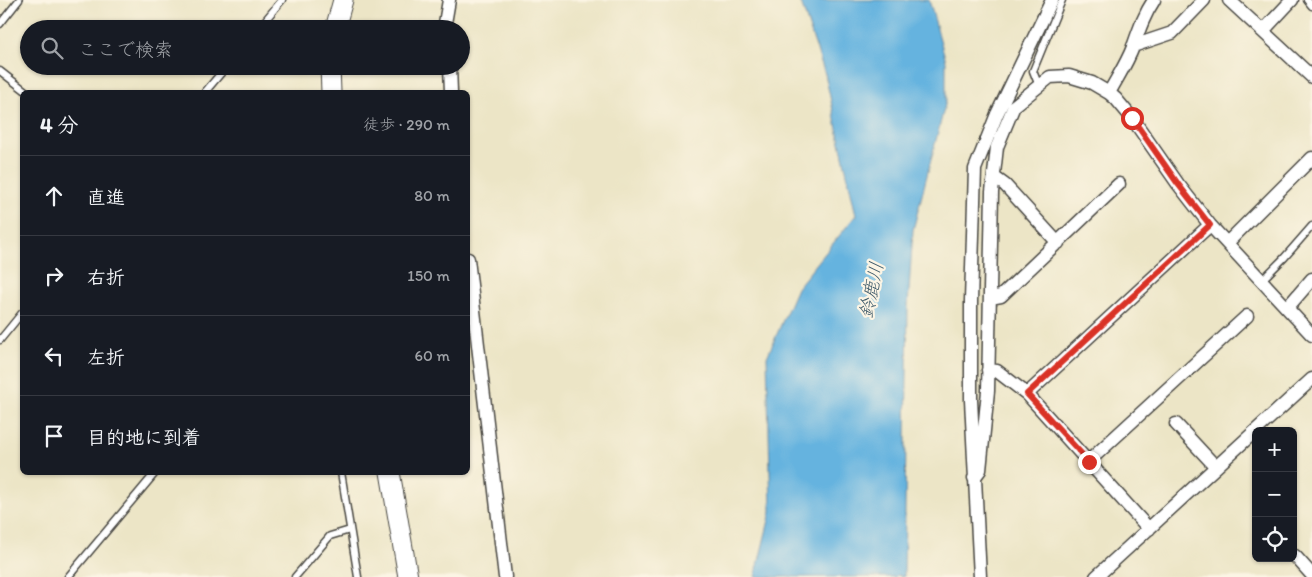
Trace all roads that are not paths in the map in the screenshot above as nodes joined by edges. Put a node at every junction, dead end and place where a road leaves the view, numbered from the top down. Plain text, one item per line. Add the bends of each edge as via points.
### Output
1 (20, 0) edge
2 (282, 0) edge
3 (343, 0) edge
4 (449, 0) edge
5 (1052, 0) edge
6 (1062, 0) edge
7 (1154, 0) edge
8 (1204, 0) edge
9 (1230, 0) edge
10 (1292, 0) edge
11 (1306, 0) edge
12 (1312, 6) edge
13 (265, 20) edge
14 (337, 20) edge
15 (446, 20) edge
16 (0, 24) edge
17 (1263, 31) junction
18 (1133, 46) junction
19 (0, 71) edge
20 (219, 75) edge
21 (330, 75) edge
22 (450, 75) edge
23 (1312, 77) edge
24 (1039, 86) junction
25 (24, 90) edge
26 (207, 90) edge
27 (331, 90) edge
28 (451, 90) edge
29 (1109, 93) junction
30 (1312, 158) edge
31 (994, 177) junction
32 (1119, 184) dead end
33 (1210, 225) junction
34 (1312, 226) edge
35 (1058, 242) junction
36 (1227, 243) junction
37 (470, 276) edge
38 (1262, 280) junction
39 (1312, 281) edge
40 (990, 298) junction
41 (1287, 308) junction
42 (20, 315) edge
43 (1247, 316) dead end
44 (1312, 335) edge
45 (0, 340) edge
46 (988, 370) junction
47 (1312, 379) edge
48 (1027, 394) junction
49 (1176, 424) dead end
50 (1089, 462) junction
51 (1216, 467) junction
52 (153, 475) edge
53 (341, 475) edge
54 (391, 475) edge
55 (974, 478) junction
56 (1149, 529) junction
57 (350, 530) junction
58 (1297, 558) edge
59 (1312, 575) edge
60 (68, 577) edge
61 (295, 577) edge
62 (358, 577) edge
63 (408, 577) edge
64 (505, 577) edge
65 (980, 577) edge
66 (1096, 577) edge

1 - 16 lane
2 - 13 lane
3 - 14 street
4 - 15 street
5 - 55 street via 996,114 975,169 970,400
6 - 24 lane via 1032,71
7 - 18 street
8 - 18 street via 1172,33
9 - 17 street
10 - 17 street
11 - 12 lane
17 - 23 street
18 - 29 street
19 - 25 lane
20 - 26 lane
21 - 27 street
22 - 28 street
24 - 29 street via 1050,76 1069,76 1092,83
24 - 31 street via 1014,106 997,147
29 - 33 street via 1132,118
30 - 36 street
31 - 35 street via 1006,185
31 - 40 street
32 - 35 street
33 - 36 street
33 - 48 street
34 - 38 lane
35 - 40 street via 1001,296
36 - 38 street
37 - 64 street
38 - 41 street
39 - 41 street
40 - 46 street
41 - 44 street
42 - 45 lane
43 - 50 street
46 - 48 street via 997,371
46 - 55 street via 980,470
47 - 51 street
48 - 50 street
49 - 51 street
50 - 56 street
51 - 56 street
52 - 60 lane
53 - 57 lane
54 - 63 street
55 - 65 street
56 - 66 street
57 - 61 lane via 330,536
57 - 62 lane
58 - 59 street

